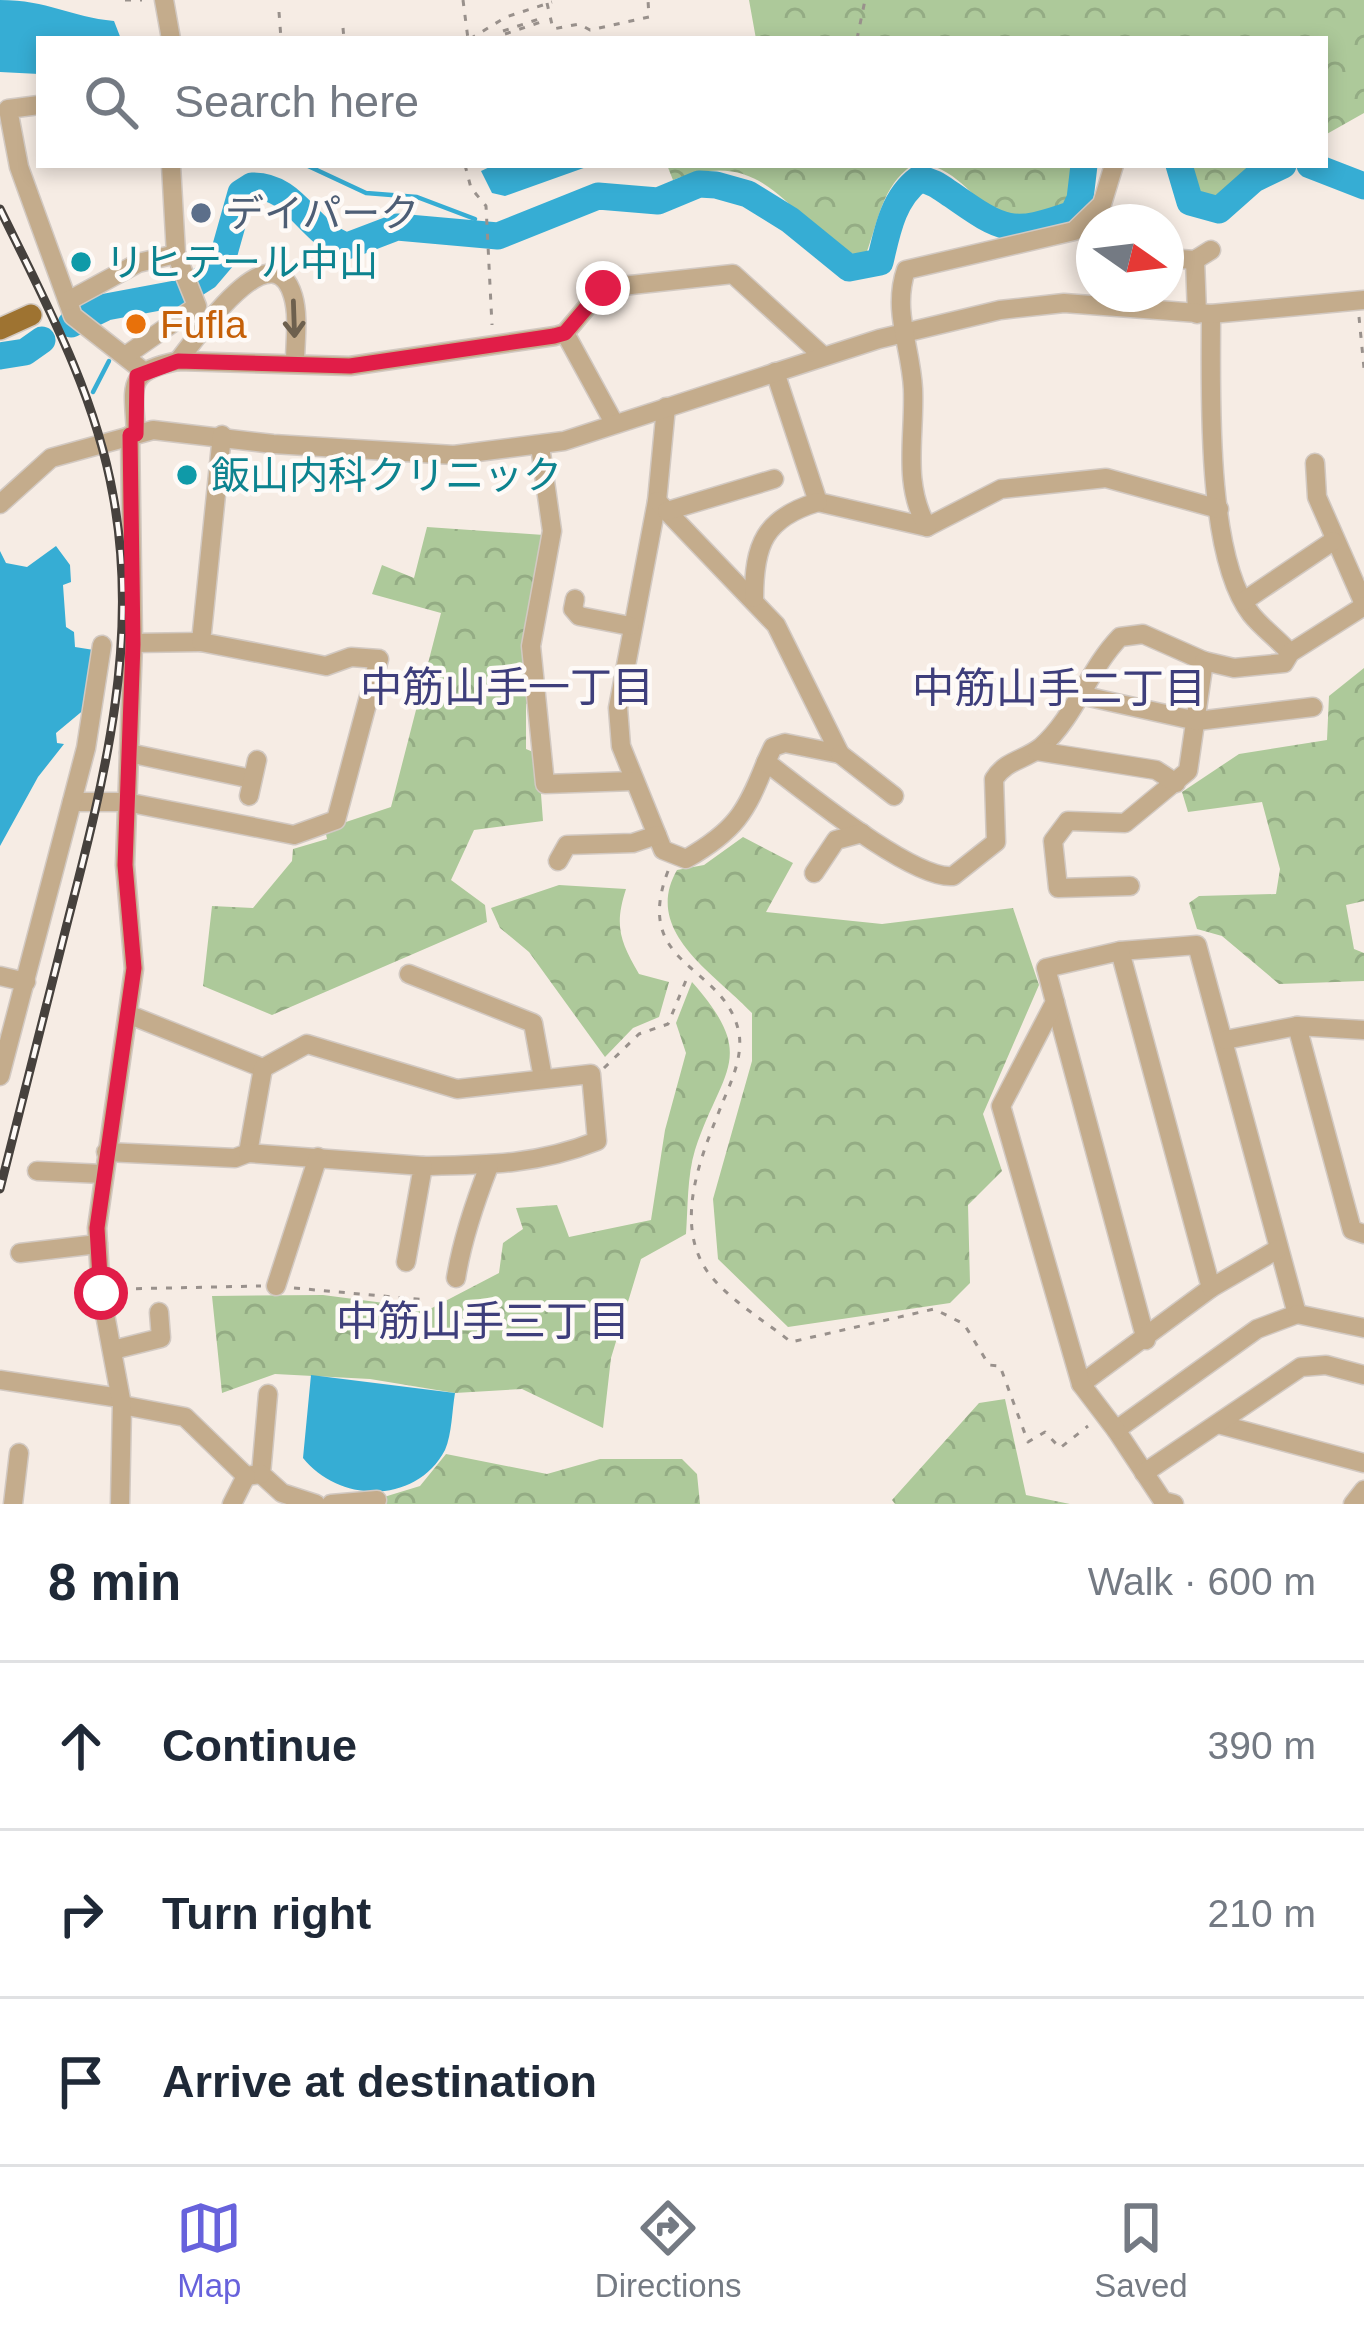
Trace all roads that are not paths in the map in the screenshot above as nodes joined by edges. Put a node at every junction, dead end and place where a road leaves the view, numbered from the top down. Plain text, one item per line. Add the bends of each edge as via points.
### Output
1 (164, 0) edge
2 (170, 36) edge
3 (36, 105) edge
4 (171, 168) edge
5 (1113, 168) edge
6 (176, 254) junction
7 (1184, 257) edge
8 (1361, 301) edge
9 (75, 314) junction
10 (1204, 314) junction
11 (31, 316) dead end
12 (0, 329) edge
13 (905, 332) junction
14 (565, 333) junction
15 (128, 354) junction
16 (823, 356) junction
17 (178, 361) junction
18 (296, 363) junction
19 (142, 370) junction
20 (775, 372) junction
21 (666, 407) junction
22 (614, 421) junction
23 (133, 435) junction
24 (222, 435) junction
25 (540, 446) junction
26 (1316, 463) dead end
27 (774, 479) dead end
28 (818, 502) junction
29 (0, 503) edge
30 (662, 506) junction
31 (1220, 509) junction
32 (927, 527) junction
33 (1333, 541) junction
34 (754, 598) junction
35 (575, 599) dead end
36 (1244, 601) junction
37 (1364, 605) edge
38 (630, 626) junction
39 (201, 642) junction
40 (133, 644) junction
41 (102, 645) dead end
42 (1290, 653) junction
43 (1204, 661) junction
44 (1080, 695) junction
45 (1313, 707) dead end
46 (1197, 721) junction
47 (1037, 751) junction
48 (129, 753) junction
49 (840, 754) junction
50 (766, 762) junction
51 (252, 778) dead end
52 (634, 782) junction
53 (1176, 783) junction
54 (894, 796) dead end
55 (72, 802) junction
56 (126, 802) junction
57 (862, 833) junction
58 (657, 835) junction
59 (558, 861) dead end
60 (814, 874) dead end
61 (1130, 886) dead end
62 (1120, 951) junction
63 (409, 974) dead end
64 (0, 976) edge
65 (26, 982) junction
66 (1055, 1003) junction
67 (130, 1015) junction
68 (1297, 1026) junction
69 (1364, 1030) edge
70 (5, 1031) edge
71 (1225, 1040) junction
72 (263, 1068) junction
73 (0, 1076) edge
74 (543, 1078) junction
75 (106, 1152) junction
76 (248, 1153) junction
77 (318, 1156) junction
78 (423, 1166) junction
79 (489, 1166) junction
80 (37, 1171) dead end
81 (103, 1174) junction
82 (1364, 1234) edge
83 (98, 1244) junction
84 (1278, 1249) junction
85 (20, 1253) dead end
86 (406, 1262) dead end
87 (456, 1278) dead end
88 (276, 1286) dead end
89 (1211, 1288) junction
90 (159, 1312) dead end
91 (1297, 1314) junction
92 (1364, 1328) edge
93 (1146, 1340) junction
94 (113, 1349) junction
95 (1364, 1375) edge
96 (0, 1380) edge
97 (1081, 1384) junction
98 (268, 1394) dead end
99 (121, 1402) junction
100 (1110, 1422) junction
101 (1218, 1424) junction
102 (19, 1453) dead end
103 (1364, 1463) edge
104 (1144, 1473) junction
105 (254, 1475) junction
106 (1364, 1490) edge
107 (377, 1500) dead end
108 (1167, 1503) edge
109 (13, 1504) edge
110 (120, 1504) edge
111 (232, 1504) edge
112 (316, 1504) edge
113 (331, 1504) edge
114 (1353, 1504) edge

1 - 2 street
3 - 9 street via 8,109 19,167
4 - 6 street
5 - 13 street via 1102,204 1074,231 906,270 899,304
6 - 9 street via 138,263
6 - 15 street via 197,306
7 - 10 street via 1203,255
8 - 10 street
9 - 15 street
10 - 13 street via 1064,303
10 - 31 street
11 - 12 main road
13 - 16 street
13 - 32 street via 910,469
14 - 16 street via 603,288 733,274
14 - 18 street via 350,366
14 - 22 street
15 - 19 street
16 - 20 street
17 - 18 street
17 -> 18 street via 243,282 261,277 283,281 291,292
17 - 19 street
19 - 23 street
20 - 21 street
20 - 28 street
21 - 22 street
21 - 30 street
22 - 25 street
23 - 24 street
23 - 29 street via 51,458
23 - 40 street
24 - 25 street via 436,456
24 - 39 street
25 - 52 street via 552,531 531,646 545,784
26 - 33 street via 1317,497
27 - 30 street
28 - 32 street
28 - 34 street via 776,520 760,538
30 - 34 street
30 - 38 street
31 - 32 street via 1106,478 1001,489
31 - 36 street
33 - 36 street
33 - 37 street
34 - 49 street via 794,655
35 - 38 street via 579,616
36 - 42 street
37 - 42 street
38 - 52 street via 618,708
39 - 40 street
39 - 56 street via 326,666 379,659 336,820 293,836
40 - 48 street
41 - 55 street
42 - 43 street via 1284,663 1234,668
43 - 44 street via 1132,633 1107,651
43 - 46 street
44 - 46 street
44 - 47 street
45 - 46 street
46 - 53 street via 1188,771
47 - 53 street via 1156,770
47 - 57 street via 999,771 996,842 953,876
48 - 51 street
48 - 56 street
49 - 50 street via 785,743
49 - 54 street
50 - 57 street
50 - 58 street via 743,818 691,857 673,858
52 - 58 street
53 - 61 street via 1125,823 1068,821 1052,841 1058,888
55 - 56 street
55 - 65 street
56 - 67 street
57 - 60 street via 836,840
58 - 59 street via 566,844
62 - 66 street via 1046,968
62 - 71 street via 1197,945
62 - 89 street
63 - 74 street via 533,1023
64 - 65 street
65 - 70 street
66 - 93 street
66 - 97 street via 1001,1106
67 - 72 street
67 - 75 street
68 - 69 street
68 - 71 street
68 - 82 street via 1352,1230
70 - 73 street
71 - 84 street
72 - 74 street via 307,1044 458,1089
72 - 76 street
74 - 79 street via 591,1074 597,1141 549,1160
75 - 76 street
75 - 81 street
76 - 77 street
77 - 78 street
77 - 88 street
78 - 79 street
78 - 86 street
79 - 87 street
80 - 81 street
81 - 83 street
83 - 85 street
83 - 94 street
84 - 89 street
84 - 91 street
89 - 93 street
90 - 94 street via 161,1338
91 - 92 street
91 - 100 street via 1257,1329
93 - 97 street
94 - 99 street
95 - 101 street via 1301,1366
96 - 99 street
97 - 100 street
98 - 105 street
99 - 105 street via 184,1417
99 - 110 street
100 - 104 street
101 - 103 street
101 - 104 street
102 - 109 street
104 - 108 street
105 - 111 street
105 - 112 street
106 - 114 street
107 - 113 street

